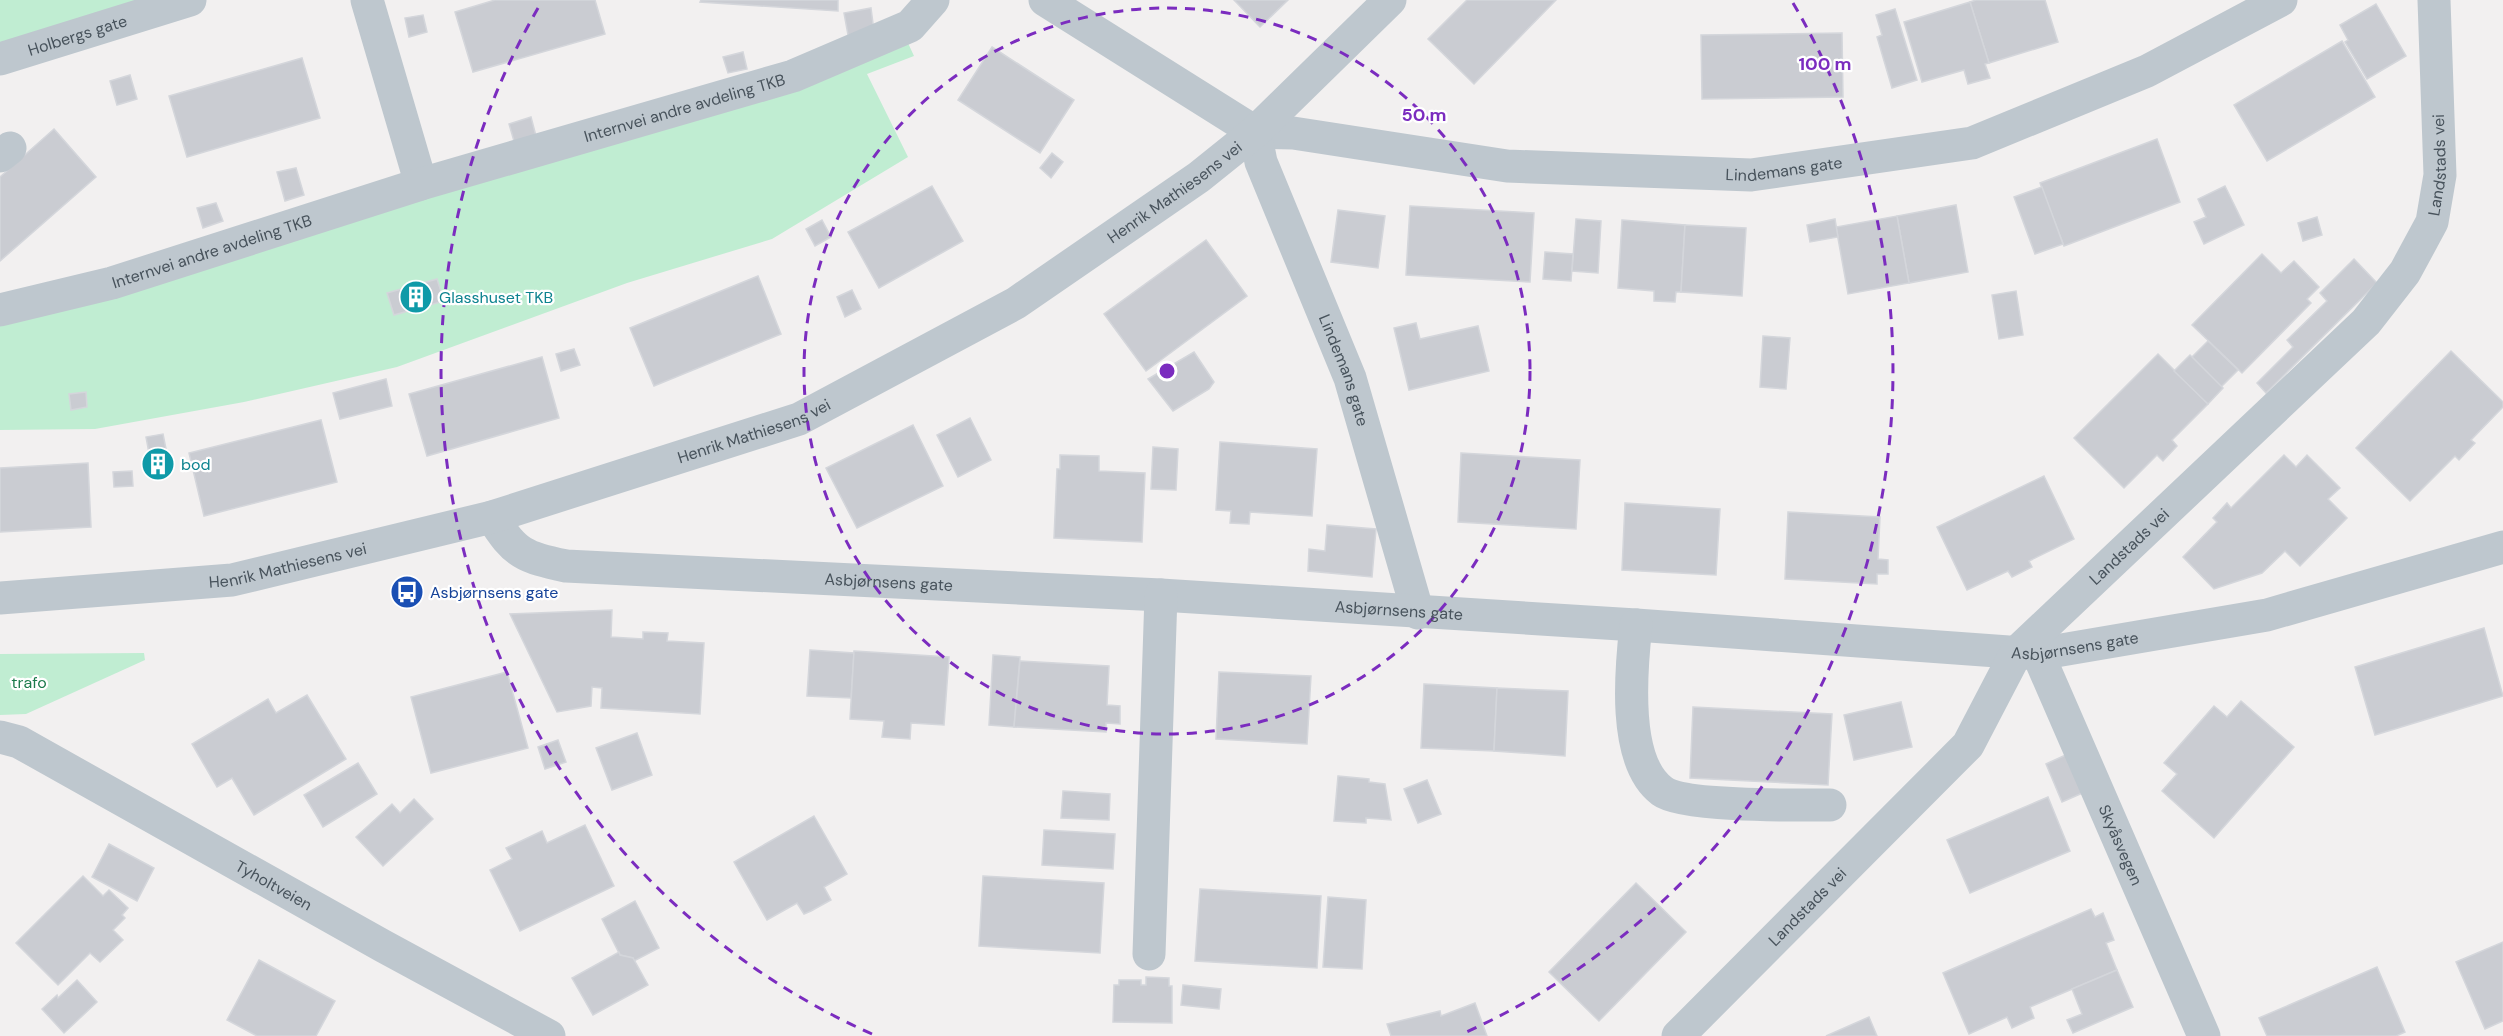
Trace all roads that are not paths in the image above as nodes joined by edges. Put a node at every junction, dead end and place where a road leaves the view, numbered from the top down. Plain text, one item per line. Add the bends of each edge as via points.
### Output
1 (190, 0) edge
2 (367, 0) edge
3 (933, 0) edge
4 (1045, 0) edge
5 (1390, 0) edge
6 (2281, 0) edge
7 (2434, 0) edge
8 (0, 58) edge
9 (1255, 132) junction
10 (421, 184) junction
11 (0, 310) edge
12 (492, 517) junction
13 (2503, 547) edge
14 (1161, 595) junction
15 (0, 598) edge
16 (1418, 613) junction
17 (1636, 625) junction
18 (2027, 654) junction
19 (6, 747) edge
20 (1830, 805) dead end
21 (1149, 954) dead end
22 (549, 1036) edge
23 (1678, 1036) edge
24 (2204, 1036) edge

1 - 8 street, Holbergs gate
2 - 10 street
3 - 10 street, Internvei andre avdeling TKB via 910,26 793,76
4 - 9 street
5 - 9 street, Henrik Mathiesens vei
6 - 9 street, Lindemans gate via 2147,71 1972,143 1751,175 1507,166 1293,133
7 - 18 street, Landstads vei via 2440,175 2432,222 2405,272 2366,322
9 - 12 street, Henrik Mathiesens vei via 1199,177 1016,303 799,419
9 - 16 street, Lindemans gate via 1261,162 1350,378
10 - 11 street, Internvei andre avdeling TKB via 112,283
12 - 14 street, Asbjørnsens gate via 507,540 531,559 566,566
12 - 15 street, Henrik Mathiesens vei via 232,580
13 - 18 street, Asbjørnsens gate via 2266,615
14 - 16 street, Asbjørnsens gate
14 - 21 street
16 - 17 street, Asbjørnsens gate
17 - 18 street, Asbjørnsens gate
17 - 20 street via 1632,718 1645,772 1662,792 1689,800
18 - 23 street, Landstads vei via 1968,745
18 - 24 street, Skyåsvegen
19 - 22 street, Tyholtveien

